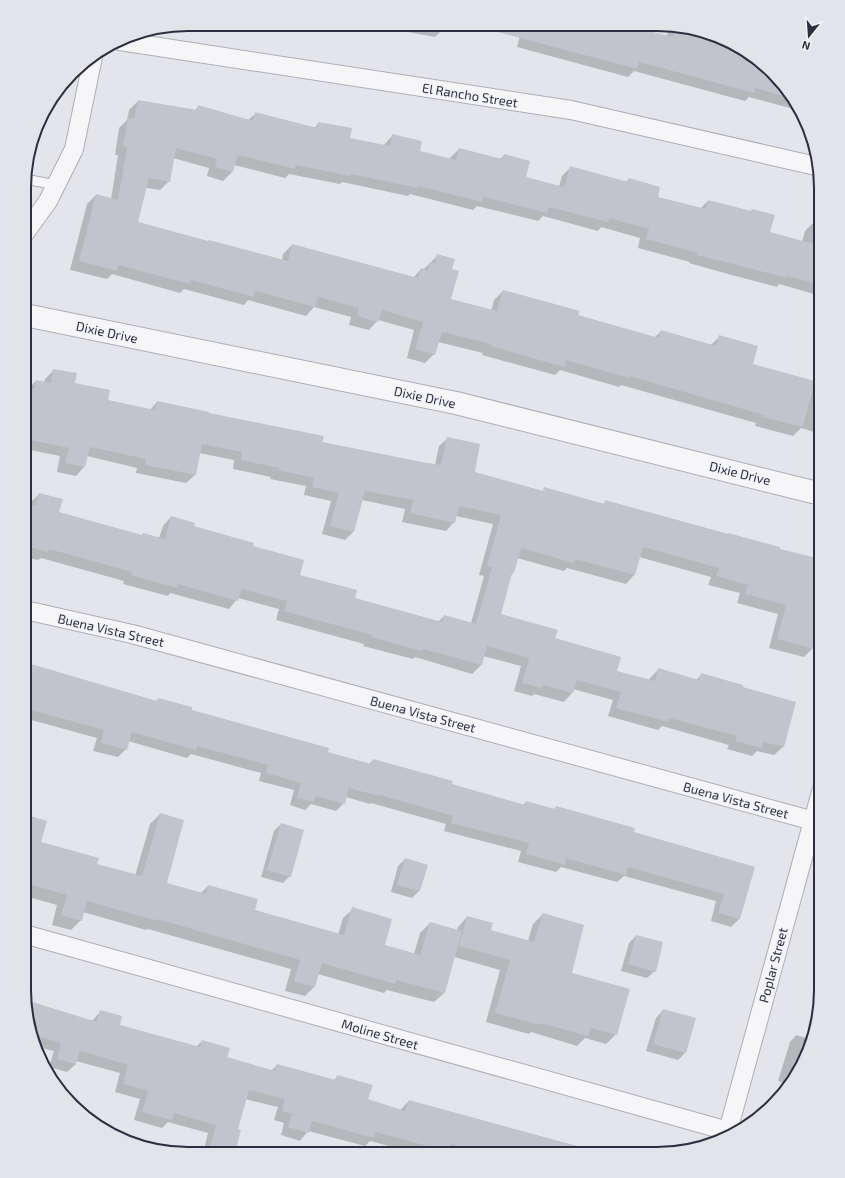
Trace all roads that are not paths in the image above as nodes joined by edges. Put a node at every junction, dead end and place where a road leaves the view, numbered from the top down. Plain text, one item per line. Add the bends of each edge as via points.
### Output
1 (129, 42) edge
2 (91, 64) edge
3 (813, 165) edge
4 (31, 180) edge
5 (56, 185) junction
6 (31, 225) edge
7 (31, 316) edge
8 (814, 492) edge
9 (31, 611) edge
10 (814, 821) edge
11 (814, 833) edge
12 (31, 936) edge
13 (732, 1128) edge
14 (724, 1132) edge

1 - 3 street, El Rancho Street via 571,110
2 - 5 street via 74,149
4 - 5 lane
5 - 6 street
7 - 8 street, Dixie Drive via 456,403
9 - 10 street, Buena Vista Street via 132,634
11 - 13 street, Poplar Street
12 - 14 street, Moline Street

